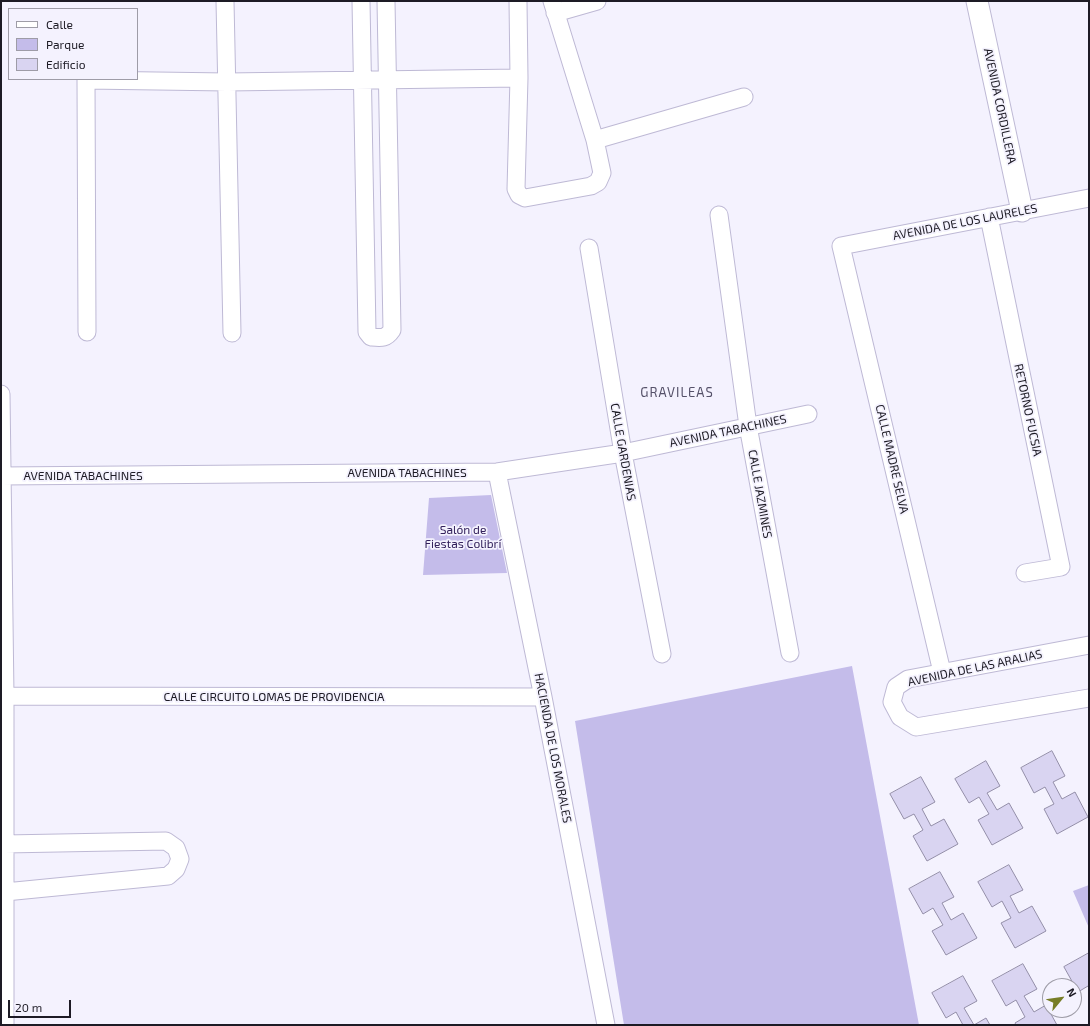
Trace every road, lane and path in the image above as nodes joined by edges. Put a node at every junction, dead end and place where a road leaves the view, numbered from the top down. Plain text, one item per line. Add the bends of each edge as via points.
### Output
1 (225, 1) edge
2 (361, 1) edge
3 (386, 1) edge
4 (518, 1) edge
5 (597, 1) edge
6 (977, 1) edge
7 (553, 7) edge
8 (519, 78) junction
9 (86, 80) edge
10 (363, 80) junction
11 (387, 80) junction
12 (226, 82) junction
13 (744, 97) dead end
14 (594, 140) junction
15 (1089, 198) edge
16 (1022, 211) junction
17 (719, 215) dead end
18 (989, 217) junction
19 (841, 246) joint
20 (589, 248) dead end
21 (86, 332) dead end
22 (232, 333) dead end
23 (1, 394) edge
24 (808, 414) dead end
25 (748, 426) junction
26 (623, 453) junction
27 (497, 472) junction
28 (1, 476) edge
29 (1025, 573) dead end
30 (1089, 645) edge
31 (790, 653) dead end
32 (662, 654) dead end
33 (942, 672) junction
34 (5, 696) junction
35 (543, 697) junction
36 (1089, 698) edge
37 (5, 844) junction
38 (5, 892) junction
39 (5, 1025) edge
40 (606, 1025) edge

1 - 12 street
2 - 10 street
3 - 11 street
4 - 8 street
5 - 7 street
6 - 16 street, AVENIDA CORDILLERA
7 - 14 street
8 - 11 street
8 - 14 street via 516,189 519,195 525,198 592,186 598,182 602,173
9 - 12 street
9 - 21 street
10 - 11 street
10 - 11 street via 367,332 371,337 380,338 388,336 392,330
10 - 12 street
12 - 22 street
13 - 14 street
15 - 16 street, AVENIDA DE LOS LAURELES
16 - 18 street, AVENIDA DE LOS LAURELES
17 - 25 street, CALLE JAZMINES
18 - 19 street, AVENIDA DE LOS LAURELES
18 - 29 street, RETORNO FUCSIA via 1061,567
19 - 33 street, CALLE MADRE SELVA
20 - 26 street, CALLE GARDENIAS
23 - 28 street
24 - 25 street, AVENIDA TABACHINES
25 - 26 street, AVENIDA TABACHINES
25 - 31 street, CALLE JAZMINES
26 - 27 street, AVENIDA TABACHINES
26 - 32 street, CALLE GARDENIAS
27 - 28 street, AVENIDA TABACHINES
27 - 35 street, HACIENDA DE LOS MORALES
28 - 34 street
30 - 33 street, AVENIDA DE LAS ARALIAS
33 - 36 street, AVENIDA DE LAS ARALIAS via 908,679 896,687 892,702 900,717 916,727
34 - 35 street, CALLE CIRCUITO LOMAS DE PROVIDENCIA
34 - 37 street
35 - 40 street, HACIENDA DE LOS MORALES
37 - 38 street
37 - 38 street via 166,841 176,848 180,859 176,869 168,876
38 - 39 street

